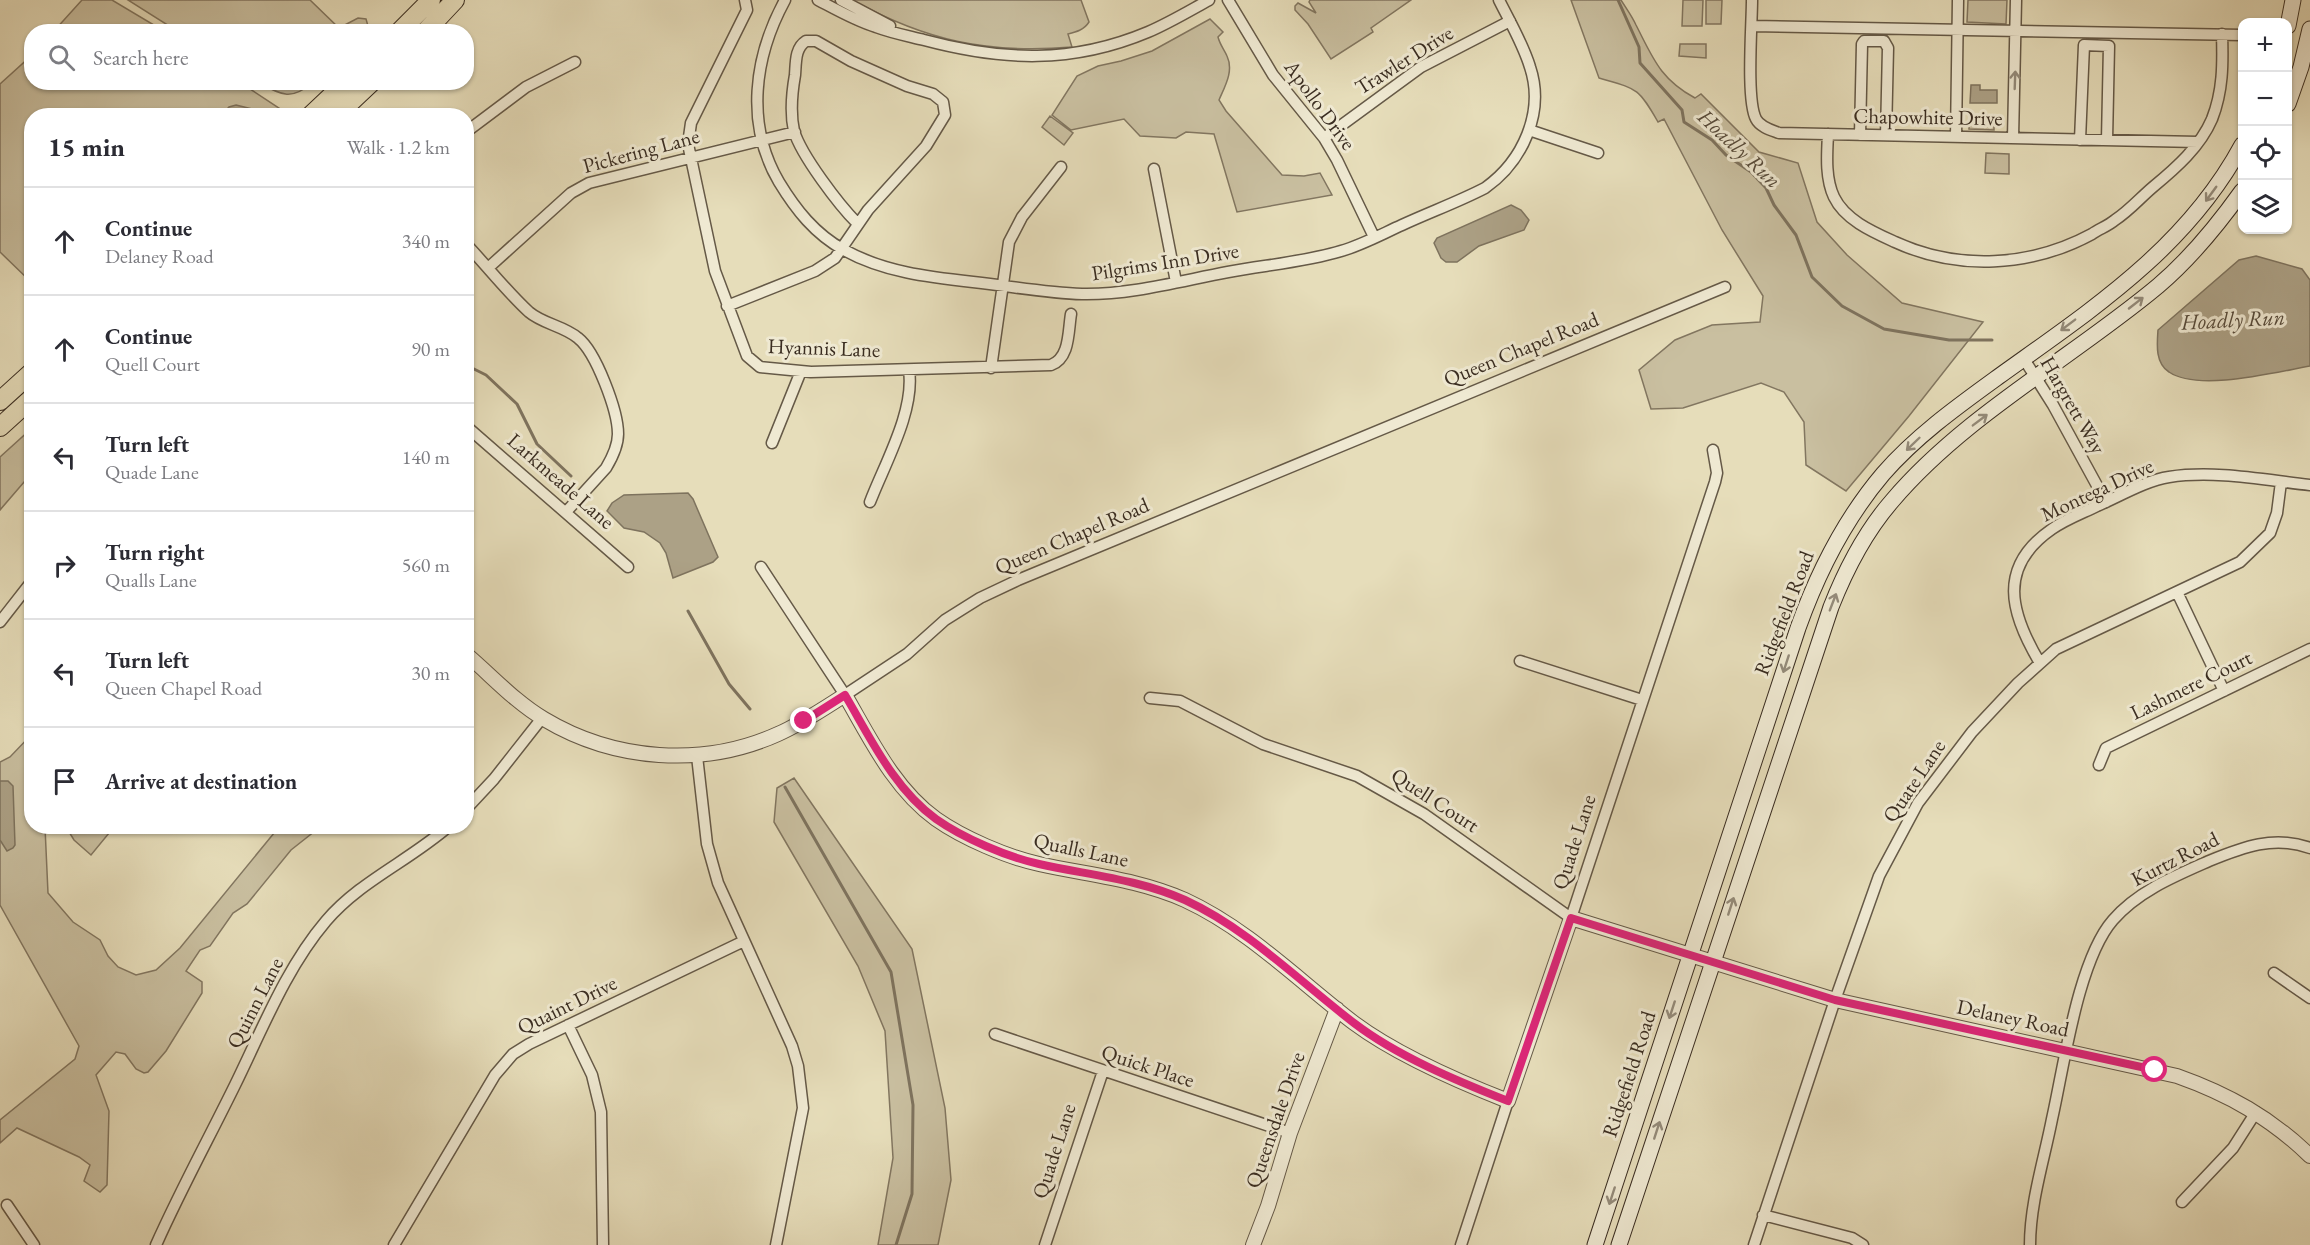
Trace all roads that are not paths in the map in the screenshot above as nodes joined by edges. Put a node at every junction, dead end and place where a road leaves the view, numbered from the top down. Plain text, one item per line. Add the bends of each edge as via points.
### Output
1 (431, 0) edge
2 (455, 0) edge
3 (746, 0) edge
4 (785, 0) edge
5 (818, 0) edge
6 (841, 0) edge
7 (1209, 0) edge
8 (1228, 0) edge
9 (1499, 0) edge
10 (1752, 0) edge
11 (1958, 0) edge
12 (2016, 0) edge
13 (2293, 0) edge
14 (2290, 18) edge
15 (1510, 21) junction
16 (407, 24) edge
17 (432, 24) edge
18 (1752, 26) junction
19 (2310, 29) edge
20 (1958, 30) junction
21 (2016, 31) junction
22 (2222, 34) junction
23 (2238, 34) edge
24 (915, 38) junction
25 (575, 62) dead end
26 (338, 90) edge
27 (364, 90) edge
28 (2292, 93) edge
29 (318, 108) edge
30 (344, 108) edge
31 (474, 126) edge
32 (1529, 130) junction
33 (795, 132) junction
34 (1828, 134) junction
35 (1860, 135) junction
36 (1886, 135) junction
37 (1956, 137) junction
38 (1324, 138) junction
39 (2013, 138) junction
40 (762, 140) junction
41 (2080, 140) junction
42 (2108, 140) junction
43 (2198, 142) junction
44 (2238, 151) edge
45 (1598, 153) dead end
46 (691, 158) junction
47 (1061, 167) dead end
48 (1154, 169) dead end
49 (2238, 196) edge
50 (858, 223) junction
51 (1374, 237) junction
52 (842, 249) junction
53 (474, 253) edge
54 (488, 268) junction
55 (1176, 282) junction
56 (1002, 285) junction
57 (1725, 287) dead end
58 (728, 306) junction
59 (1071, 314) dead end
60 (2024, 358) junction
61 (991, 368) junction
62 (909, 370) junction
63 (801, 371) junction
64 (2037, 378) junction
65 (24, 379) edge
66 (0, 401) edge
67 (24, 405) edge
68 (0, 427) edge
69 (474, 433) edge
70 (772, 443) dead end
71 (1713, 450) dead end
72 (2281, 482) junction
73 (2310, 485) edge
74 (870, 502) dead end
75 (2106, 502) junction
76 (566, 512) junction
77 (628, 567) dead end
78 (761, 567) dead end
79 (24, 592) edge
80 (2177, 592) junction
81 (0, 622) edge
82 (2310, 649) edge
83 (474, 661) edge
84 (1520, 661) dead end
85 (2040, 663) junction
86 (2224, 691) junction
87 (845, 695) junction
88 (1150, 698) dead end
89 (1642, 700) junction
90 (542, 718) junction
91 (697, 756) junction
92 (2099, 765) dead end
93 (474, 800) edge
94 (439, 834) edge
95 (2310, 848) edge
96 (1571, 918) junction
97 (744, 941) junction
98 (1690, 954) junction
99 (1713, 962) junction
100 (2274, 973) dead end
101 (2310, 998) edge
102 (1835, 1000) junction
103 (1337, 1010) junction
104 (568, 1025) junction
105 (995, 1034) dead end
106 (2066, 1051) junction
107 (1103, 1071) junction
108 (1508, 1101) junction
109 (2256, 1112) junction
110 (1290, 1133) junction
111 (2310, 1156) edge
112 (2182, 1202) dead end
113 (7, 1205) dead end
114 (1763, 1215) junction
115 (34, 1245) edge
116 (156, 1245) edge
117 (394, 1245) edge
118 (603, 1245) edge
119 (776, 1245) edge
120 (1045, 1245) edge
121 (1253, 1245) edge
122 (1461, 1245) edge
123 (1595, 1245) edge
124 (1618, 1245) edge
125 (1754, 1245) edge
126 (1863, 1245) edge
127 (2030, 1245) edge

1 - 16 main road
2 - 17 main road
3 - 46 street, Hyannis Lane via 747,10 691,123
4 - 40 street, Pilgrims Inn Drive via 768,37 759,73 757,113
5 - 24 street via 867,24
6 - 24 street
7 - 24 street via 1136,37 1069,54 988,54
8 - 38 street, Apollo Drive via 1273,75
9 - 15 street, Pilgrims Inn Drive
10 - 18 street, Chapowhite Drive
11 - 20 street
12 - 21 street
13 - 14 main road
15 - 32 street, Pilgrims Inn Drive via 1534,83 1535,105
15 - 38 street, Trawler Drive via 1421,67
18 - 20 street
18 - 34 street, Chapowhite Drive via 1751,102 1757,121 1779,133
19 - 28 main road
20 - 21 street
20 - 37 street
21 - 22 street
39 -> 21 street
22 - 23 street
22 - 43 street via 2218,101
25 - 31 street via 526,87
26 - 29 main road
27 - 30 main road
32 - 45 street
32 - 51 street, Pilgrims Inn Drive via 1513,161 1485,188
33 - 40 street, Pickering Lane
33 - 50 street via 837,200
33 - 50 street via 795,69 798,49 806,41 816,41 850,61 933,94 943,102 945,116 937,132
34 - 35 street, Chapowhite Drive
34 - 43 street via 1827,170 1833,196 1844,212 1903,246 1961,261 2002,261 2071,245 2114,221 2182,163
35 - 36 street, Chapowhite Drive
35 - 36 street via 1862,44 1884,41 1888,48
36 - 37 street, Chapowhite Drive
37 - 39 street, Chapowhite Drive
38 - 51 street, Apollo Drive
39 - 41 street, Chapowhite Drive
40 - 46 street, Pickering Lane
40 - 52 street, Pilgrims Inn Drive via 789,198 813,227
41 - 42 street, Chapowhite Drive
41 - 42 street via 2084,45 2109,46
42 - 43 street, Chapowhite Drive
44 -> 60 main road, Ridgefield Road via 2203,205 2164,249
46 - 54 street, Pickering Lane via 580,187
46 - 58 street, Hyannis Lane via 715,271
47 - 56 street via 1014,229
48 - 55 street
64 -> 49 main road, Ridgefield Road via 2158,286 2199,247
50 - 52 street
51 - 55 street, Pilgrims Inn Drive via 1338,252
52 - 56 street, Pilgrims Inn Drive via 899,272
52 - 58 street via 826,266
53 - 54 street
54 - 76 street via 529,311 585,344 595,358 617,418 617,441 606,468
55 - 56 street, Pilgrims Inn Drive via 1089,294
56 - 61 street
57 - 87 street, Queen Chapel Road via 1018,580 945,620 907,654
58 - 63 street, Hyannis Lane via 752,362 769,369
59 - 61 street, Hyannis Lane via 1065,353 1057,363
60 - 64 street, Hargrett Way
60 -> 98 main road, Ridgefield Road via 1946,415 1896,460 1862,501 1833,547 1800,620
61 - 62 street, Hyannis Lane
62 - 63 street, Hyannis Lane
62 - 74 street via 907,407
63 - 70 street
64 - 75 street, Hargrett Way
99 -> 64 main road, Ridgefield Road via 1823,629 1852,559 1890,502 1925,465
65 - 66 main road
67 - 68 main road
69 - 76 street, Larkmeade Lane
71 - 89 street, Quade Lane via 1715,482
72 - 73 street, Montega Drive
72 - 75 street, Montega Drive via 2211,475 2167,477
72 - 80 street, Quate Lane via 2270,533 2240,562
75 - 85 street, Montega Drive via 2054,528 2029,547 2018,567 2016,612 2022,634
76 - 77 street, Larkmeade Lane
78 - 87 street, Qualls Lane
79 - 81 street
80 - 85 street, Quate Lane via 2056,649
80 - 86 street
82 - 86 street, Lashmere Court
83 - 90 street, Queen Chapel Road
84 - 89 street
85 - 102 street, Quate Lane via 1972,732 1918,803 1879,876
86 - 92 street, Lashmere Court via 2106,748
87 - 91 street, Queen Chapel Road via 777,735
87 - 103 street, Qualls Lane via 891,772 934,818 1024,860 1126,881 1184,900 1264,950
88 - 96 street, Quell Court via 1180,701 1263,744 1357,776 1424,814
89 - 96 street, Quade Lane
90 - 91 street, Queen Chapel Road via 608,747
90 - 93 street
91 - 97 street via 711,862
94 - 116 street, Quinn Lane via 361,888 312,940 276,1003
95 - 106 street, Kurtz Road via 2274,842 2242,847 2159,885 2123,909 2096,947
96 - 98 street, Quell Court
96 - 108 street, Quade Lane
97 - 104 street, Quaint Drive
97 - 119 street via 792,1046 802,1087 803,1108
98 - 99 street, Delaney Road
98 -> 123 main road, Ridgefield Road
99 - 102 street, Delaney Road
124 -> 99 main road, Ridgefield Road
100 - 101 street
102 - 106 street, Delaney Road
102 - 114 street, Quate Lane
103 - 108 street, Qualls Lane via 1407,1055
103 - 110 street, Queensdale Drive
104 - 117 street, Quaint Drive via 529,1044 502,1065
104 - 118 street via 592,1075 601,1112
105 - 107 street, Quick Place
106 - 109 street, Delaney Road via 2177,1076
106 - 127 street, Kurtz Road via 2034,1204
107 - 110 street, Quick Place
107 - 120 street, Quade Lane
108 - 122 street, Quade Lane
109 - 111 street, Delaney Road
109 - 112 street via 2233,1148
110 - 121 street, Queensdale Drive
113 - 115 street
114 - 125 street, Quate Lane
114 - 126 street via 1852,1238

